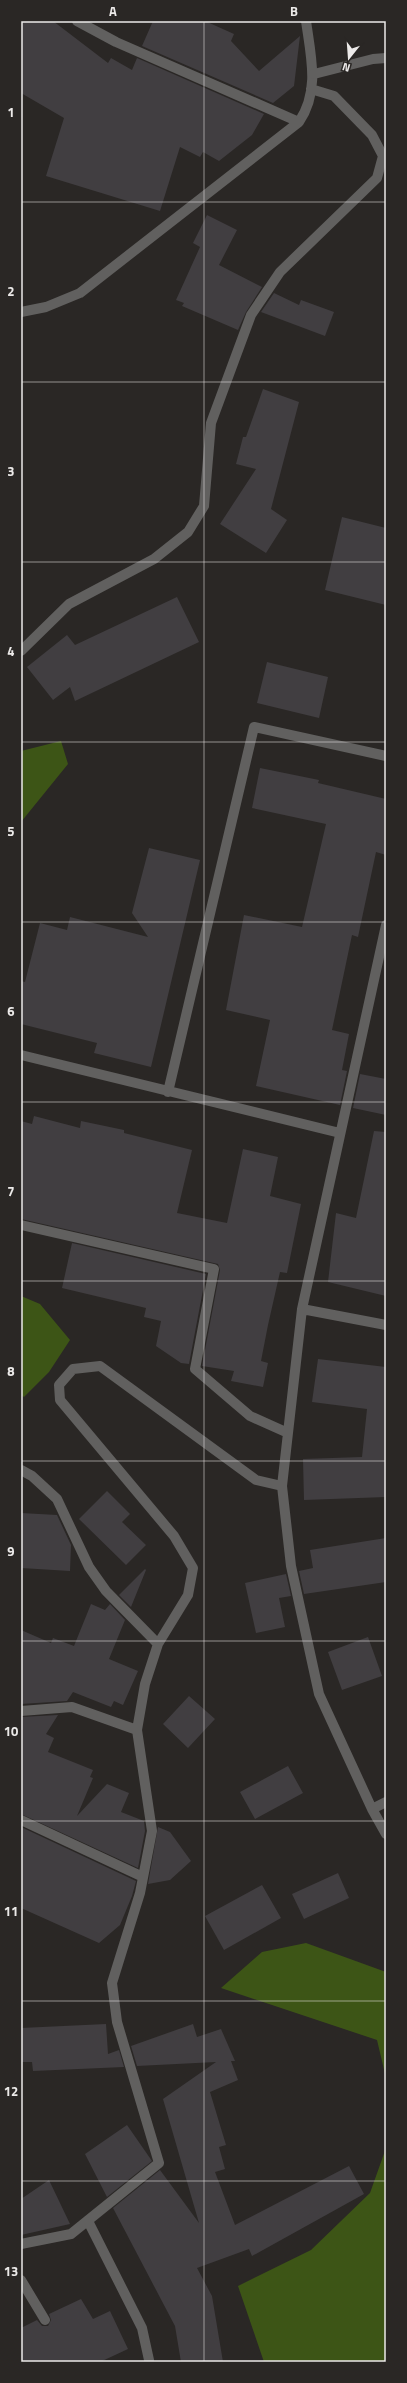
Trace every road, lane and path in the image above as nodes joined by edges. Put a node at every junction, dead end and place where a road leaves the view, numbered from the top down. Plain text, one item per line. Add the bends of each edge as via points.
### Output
1 (77, 21) edge
2 (306, 21) edge
3 (386, 58) edge
4 (314, 74) junction
5 (311, 89) junction
6 (299, 122) junction
7 (21, 312) edge
8 (21, 651) edge
9 (386, 756) edge
10 (386, 925) edge
11 (21, 1055) edge
12 (168, 1092) junction
13 (340, 1134) junction
14 (21, 1224) edge
15 (302, 1309) junction
16 (386, 1324) edge
17 (288, 1433) junction
18 (21, 1470) edge
19 (282, 1486) junction
20 (158, 1644) junction
21 (21, 1711) edge
22 (137, 1730) junction
23 (386, 1802) edge
24 (372, 1809) junction
25 (21, 1820) edge
26 (386, 1834) edge
27 (143, 1877) junction
28 (88, 2221) junction
29 (21, 2244) edge
30 (21, 2280) edge
31 (45, 2320) dead end
32 (149, 2360) dead end

1 - 6 street via 116,42
2 - 4 street
3 - 4 street
4 - 5 street
5 - 6 street via 308,108
5 - 8 street via 334,96 372,135 383,156 377,178 280,272 251,315 211,423 204,506 188,532 154,558 69,604
6 - 7 street via 80,293 46,307
9 - 12 street via 254,727
10 - 13 street
11 - 12 street
12 - 13 street
13 - 15 street
14 - 17 street via 214,1269 195,1369 250,1416
15 - 16 street
15 - 17 street
17 - 19 street
18 - 20 street via 32,1476 57,1499 93,1573 106,1591
19 - 20 street via 256,1480 100,1366 73,1369 59,1385 60,1400 174,1536 193,1568 188,1595
19 - 24 street via 291,1566 319,1694
20 - 22 street via 145,1684
21 - 22 street via 72,1707
22 - 27 street via 152,1831
23 - 24 street
24 - 26 street
25 - 27 street
27 - 28 street via 112,1983 117,2022 159,2163
28 - 29 street via 71,2234
28 - 32 street via 142,2328
30 - 31 street

